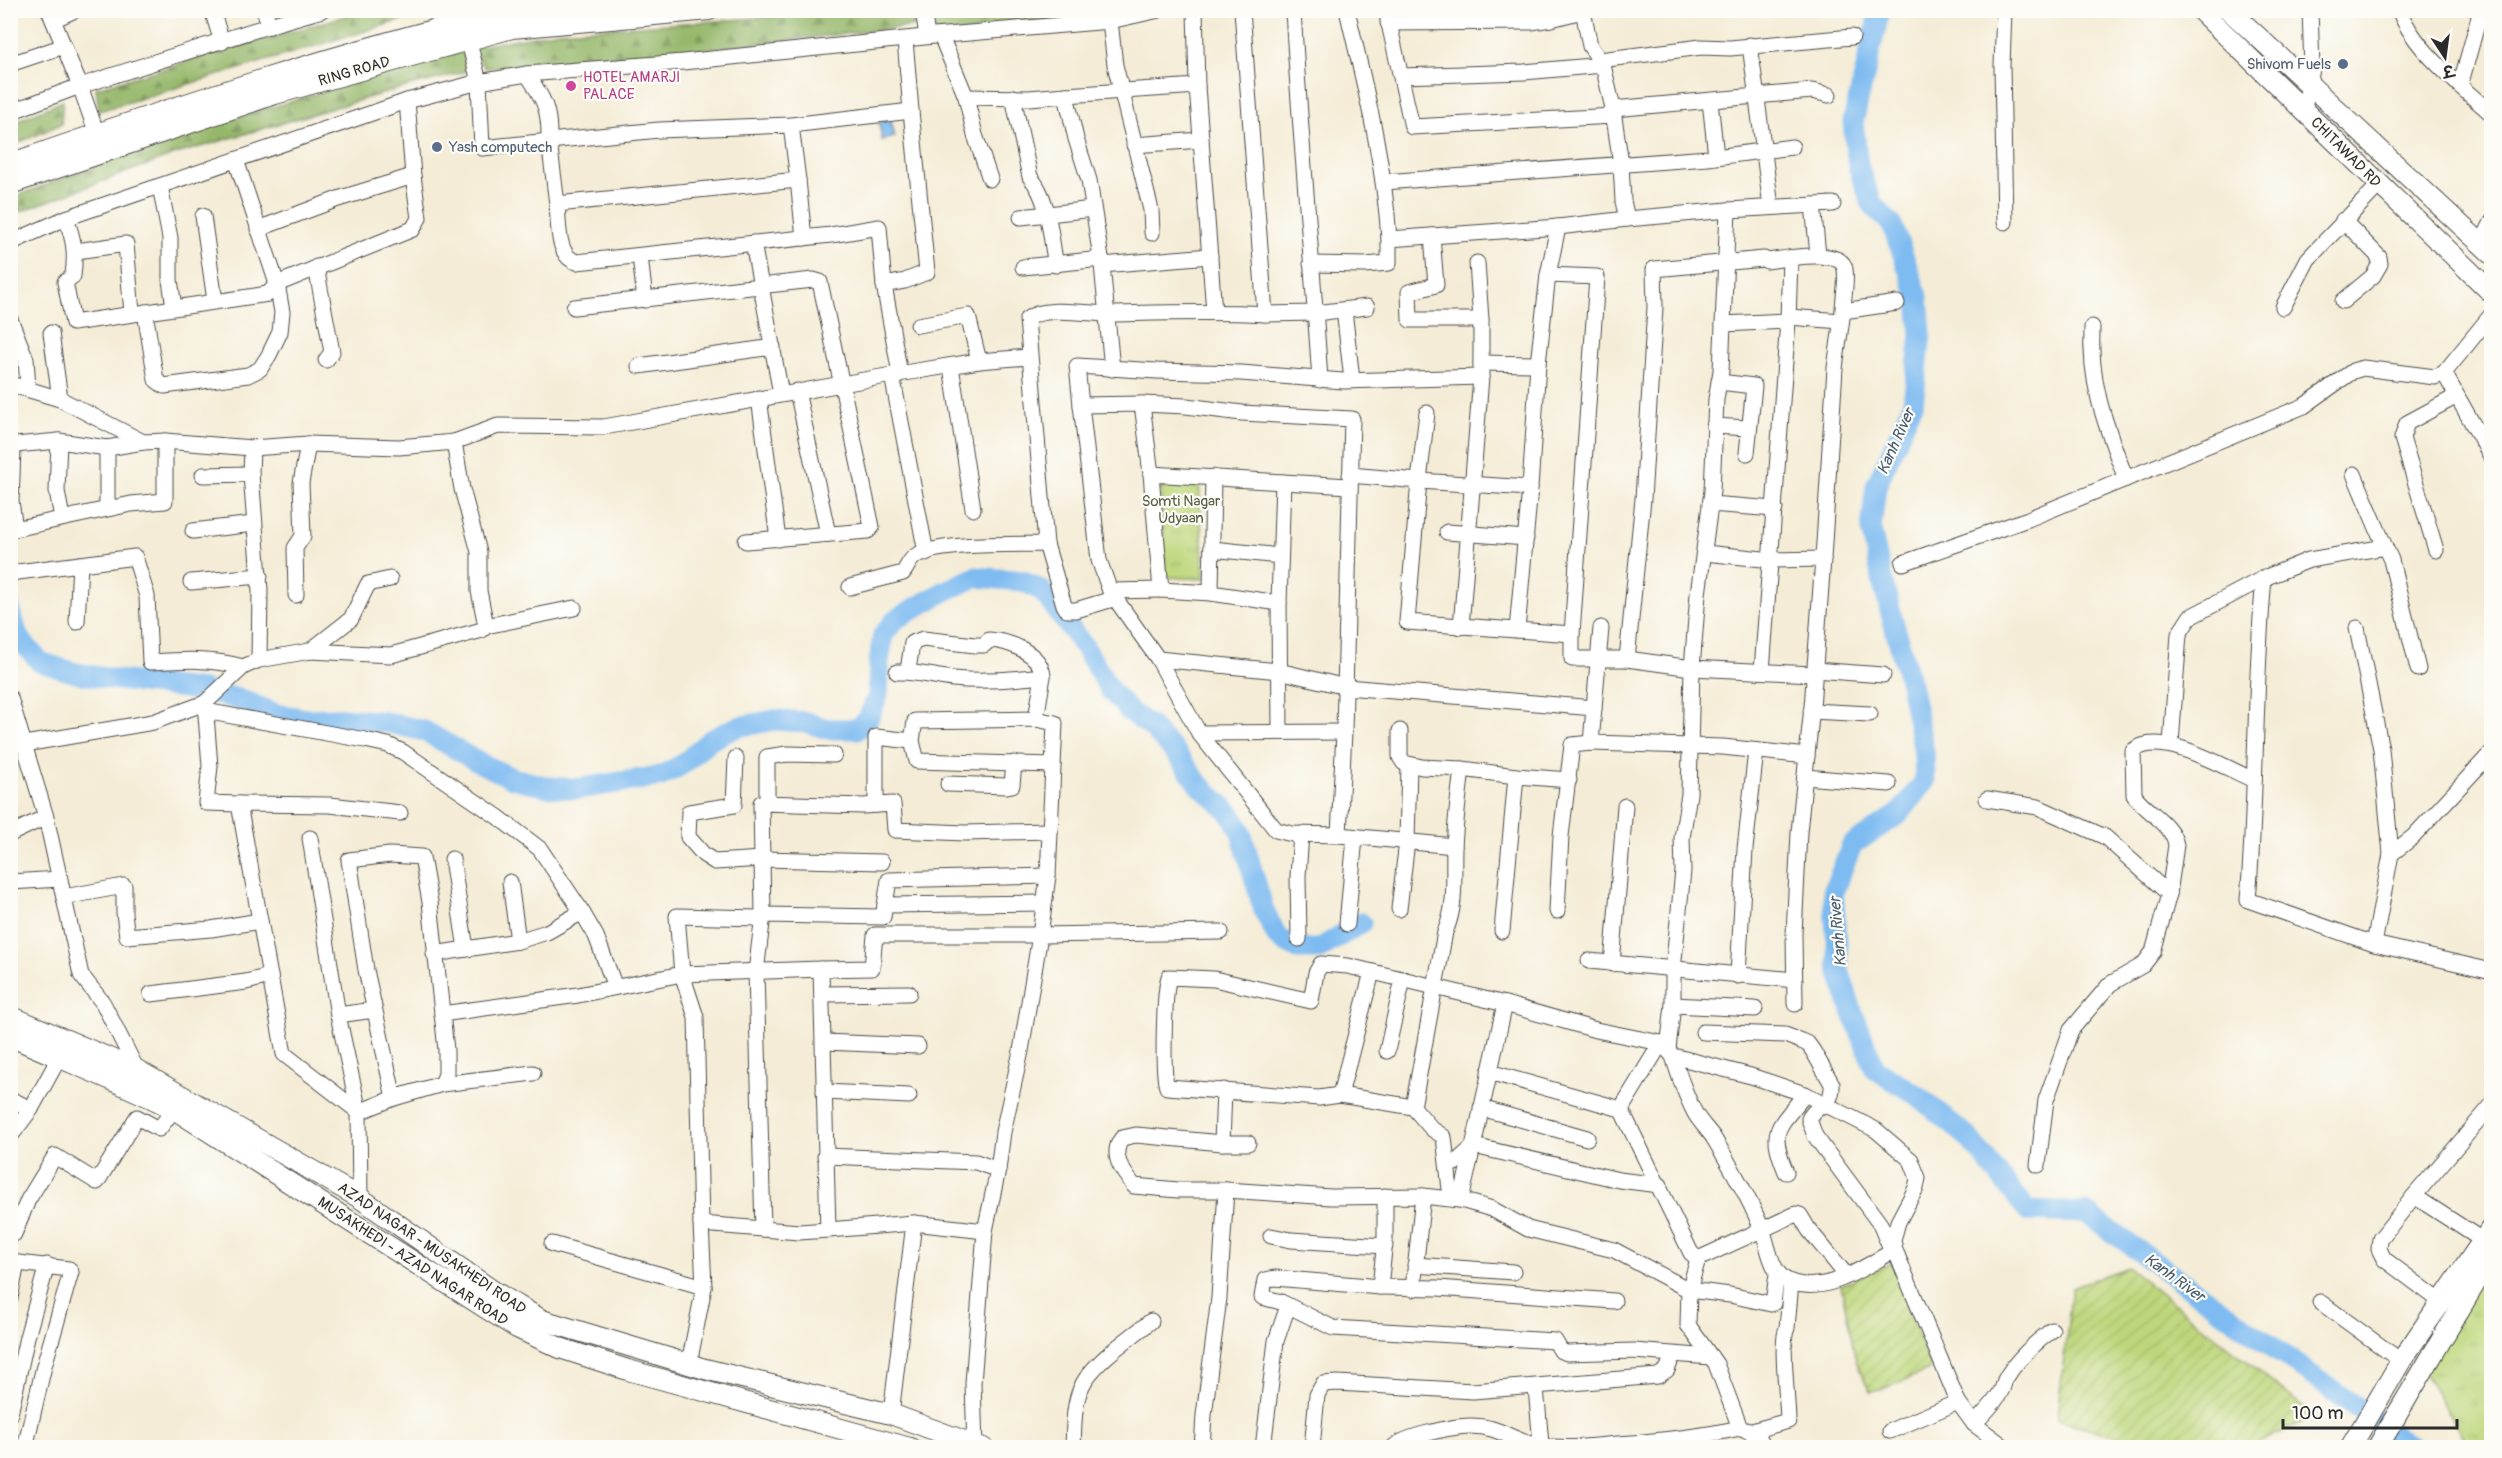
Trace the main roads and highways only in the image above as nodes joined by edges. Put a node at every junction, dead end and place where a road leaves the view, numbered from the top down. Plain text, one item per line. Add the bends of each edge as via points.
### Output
1 (512, 10) edge
2 (709, 10) edge
3 (2200, 10) edge
4 (2229, 10) edge
5 (477, 14) edge
6 (10, 164) edge
7 (10, 184) edge
8 (2486, 249) edge
9 (2492, 293) edge
10 (10, 1016) edge
11 (10, 1036) edge
12 (133, 1078) junction
13 (2488, 1241) edge
14 (978, 1446) edge
15 (910, 1448) edge
16 (2350, 1448) edge
17 (2377, 1448) edge

1 - 5 main road, RING ROAD
2 - 7 main road, RING ROAD via 512,28 468,38 275,93
3 - 9 main road, CHITAWAD RD
4 - 8 main road, CHITAWAD RD
5 - 6 main road, RING ROAD via 180,105
10 - 12 main road, AZAD NAGAR - MUSAKHEDI ROAD
11 - 12 main road, MUSAKHEDI - AZAD NAGAR ROAD via 59,1058
12 - 14 main road, AZAD NAGAR - MUSAKHEDI ROAD via 360,1198 493,1291 542,1320 697,1366 891,1414
12 - 15 main road, MUSAKHEDI - AZAD NAGAR ROAD via 174,1109 517,1328 560,1348 628,1370
13 - 16 main road via 2440,1301
13 - 17 main road

